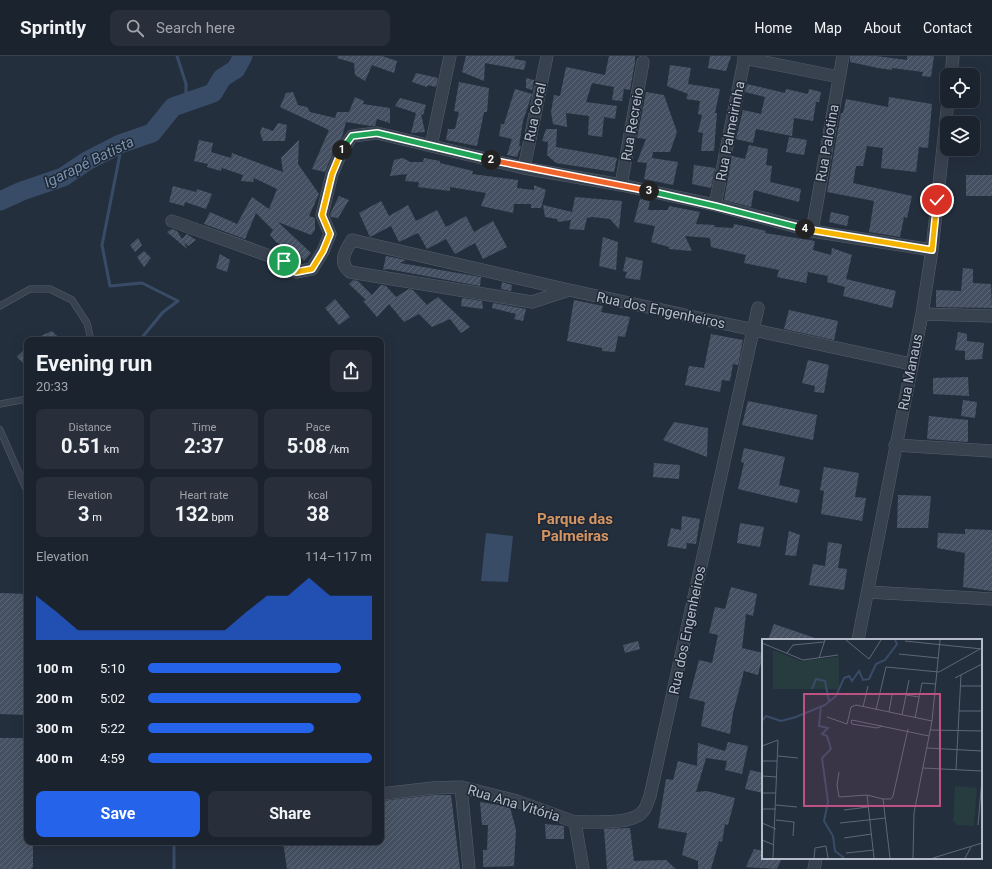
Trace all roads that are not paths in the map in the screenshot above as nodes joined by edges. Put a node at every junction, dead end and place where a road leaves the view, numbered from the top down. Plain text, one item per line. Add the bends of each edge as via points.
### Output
1 (450, 56) edge
2 (547, 56) edge
3 (843, 56) edge
4 (953, 56) edge
5 (745, 57) edge
6 (643, 62) dead end
7 (951, 68) edge
8 (839, 77) junction
9 (947, 108) edge
10 (431, 146) junction
11 (524, 168) junction
12 (620, 185) junction
13 (715, 206) junction
14 (172, 221) dead end
15 (812, 231) junction
16 (932, 250) junction
17 (569, 290) junction
18 (0, 306) edge
19 (758, 308) dead end
20 (922, 314) junction
21 (992, 316) edge
22 (753, 330) junction
23 (90, 337) edge
24 (911, 364) junction
25 (24, 400) edge
26 (0, 404) edge
27 (0, 430) edge
28 (896, 445) junction
29 (992, 451) edge
30 (24, 484) edge
31 (868, 592) junction
32 (992, 599) edge
33 (858, 639) edge
34 (461, 787) junction
35 (384, 794) edge
36 (575, 822) junction
37 (816, 859) edge
38 (470, 869) edge
39 (583, 869) edge
40 (814, 869) edge

1 - 10 street
2 - 11 street, Rua Coral
3 - 8 street, Rua Palotina
4 - 7 street
5 - 8 street
5 - 13 street, Rua Palmeirinha
6 - 12 street, Rua Recreio
8 - 15 street, Rua Palotina
9 - 16 street, Rua Manaus
10 - 11 street
10 - 14 street via 377,133 352,136 332,174 322,215 330,234 312,269 296,272 284,261
11 - 12 street
12 - 13 street
13 - 15 street
15 - 16 street
16 - 20 street, Rua Manaus
17 - 17 street, Rua dos Engenheiros via 352,240 343,259 346,269 358,274 532,302
17 - 22 street, Rua dos Engenheiros
18 - 23 lane via 30,288 50,288 72,300 87,323
19 - 22 street, Rua dos Engenheiros
20 - 21 street
20 - 24 street, Rua Manaus
22 - 24 street, Rua dos Engenheiros
22 - 36 street, Rua dos Engenheiros via 650,796 644,811 633,818
24 - 28 street, Rua Manaus
25 - 26 lane
27 - 30 lane
28 - 29 street
28 - 31 street, Rua Manaus
31 - 32 street
31 - 33 street, Rua Manaus
34 - 35 street, Rua Ana Vitória
34 - 36 street, Rua Ana Vitória via 517,801
34 - 38 street
36 - 39 street
37 - 40 street

